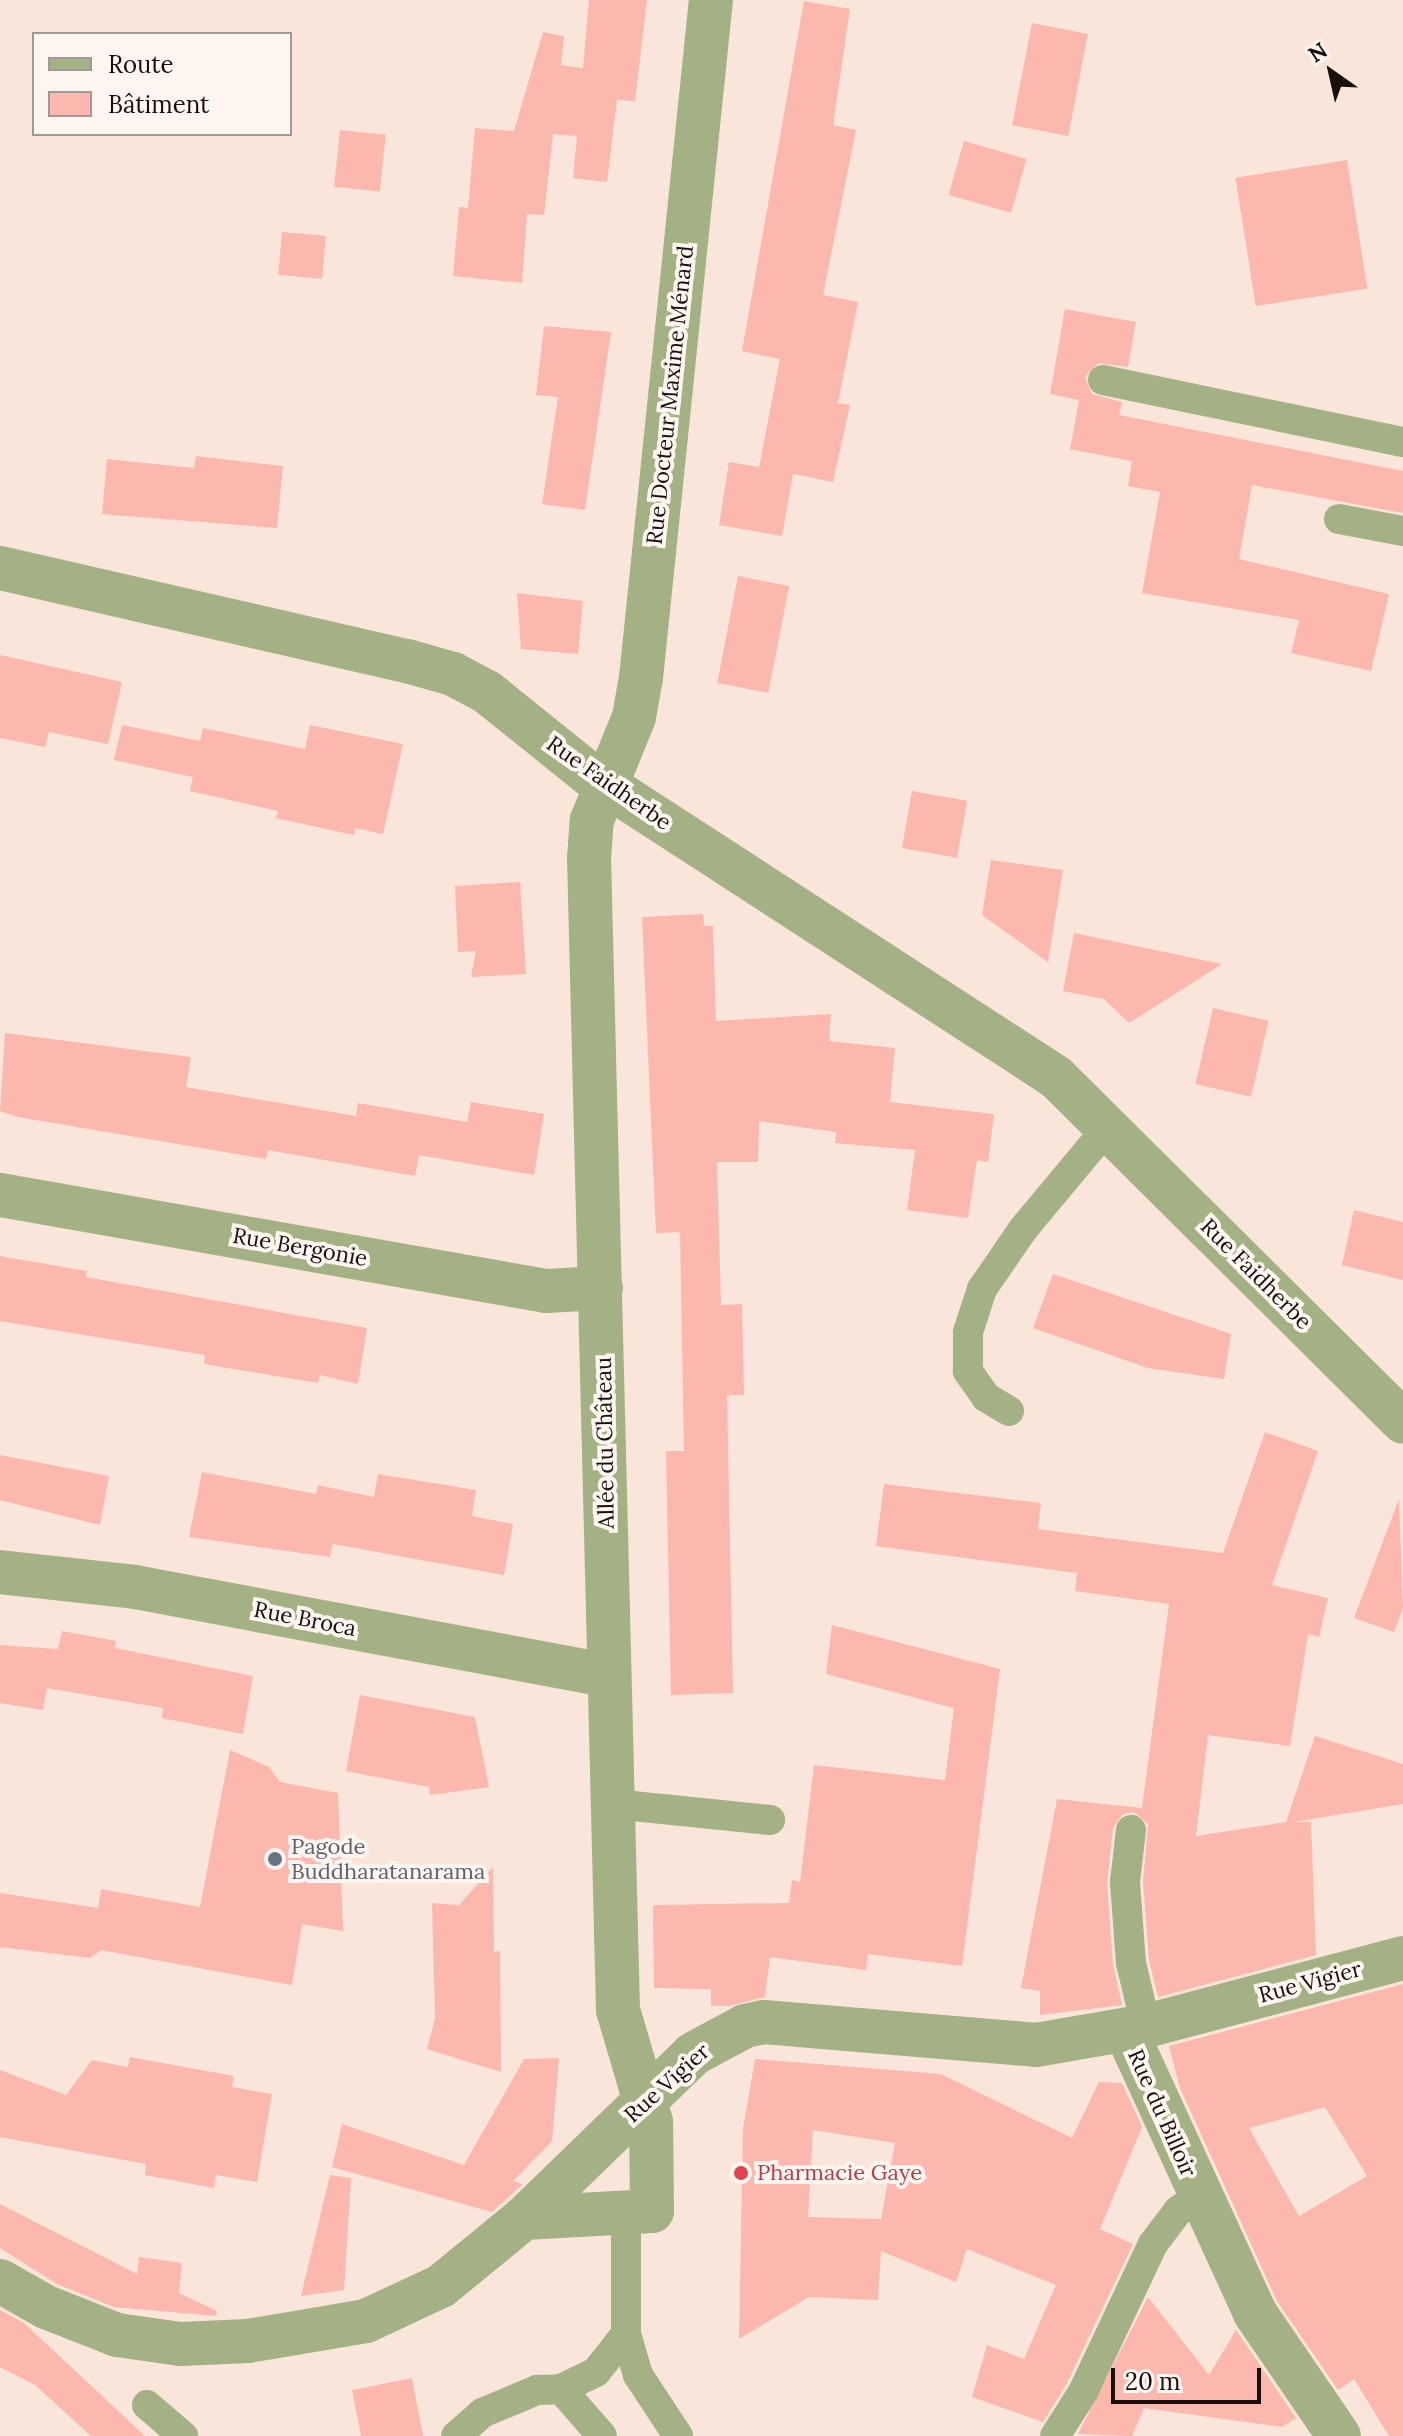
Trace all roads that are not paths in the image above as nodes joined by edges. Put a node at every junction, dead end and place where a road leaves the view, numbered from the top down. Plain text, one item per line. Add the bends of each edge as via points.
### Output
1 (711, 0) edge
2 (1103, 380) dead end
3 (1403, 442) edge
4 (1339, 519) dead end
5 (1403, 531) edge
6 (0, 568) edge
7 (605, 784) junction
8 (1109, 1126) junction
9 (0, 1195) edge
10 (601, 1288) junction
11 (1009, 1411) dead end
12 (1403, 1421) edge
13 (0, 1572) edge
14 (609, 1676) junction
15 (613, 1804) junction
16 (770, 1820) dead end
17 (1131, 1830) dead end
18 (1403, 1958) edge
19 (1136, 2028) junction
20 (645, 2100) junction
21 (1199, 2195) junction
22 (626, 2213) junction
23 (524, 2218) junction
24 (0, 2281) edge
25 (626, 2334) junction
26 (561, 2389) junction
27 (147, 2405) dead end
28 (183, 2436) edge
29 (456, 2436) edge
30 (602, 2436) edge
31 (678, 2436) edge
32 (1055, 2436) edge
33 (1339, 2436) edge

1 - 7 street, Rue Docteur Maxime Ménard via 641,678 634,717
2 - 3 lane
4 - 5 lane
6 - 7 street, Rue Faidherbe via 453,674 487,692
7 - 8 street, Rue Faidherbe via 1056,1077
7 - 10 street, Allée du Château via 592,820 589,859
8 - 11 lane via 1024,1228 982,1289 968,1332 968,1371 986,1397
8 - 12 street, Rue Faidherbe
9 - 10 street, Rue Bergonie via 546,1291
10 - 14 street, Allée du Château
13 - 14 street, Rue Broca via 135,1587
14 - 15 street, Allée du Château
15 - 16 lane
15 - 20 street, Allée du Château via 618,2010
17 - 19 lane via 1126,1895
18 - 19 street, Rue Vigier
19 - 20 street, Rue Vigier via 1022,2044 764,2022 724,2034
19 - 21 street, Rue du Billoir
20 - 22 street, Allée du Château via 651,2122 652,2211
20 - 23 street, Rue Vigier
21 - 32 lane, Rue du Billoir via 1178,2211 1153,2244 1083,2392
21 - 33 street, Rue du Billoir via 1255,2313
22 - 23 street
22 - 25 lane
23 - 24 street, Rue Vigier via 441,2286 400,2310 248,2341 180,2344 117,2335 46,2307
25 - 26 lane via 596,2372
25 - 31 lane via 638,2375
26 - 29 lane via 537,2390 482,2413
26 - 30 lane
27 - 28 lane

